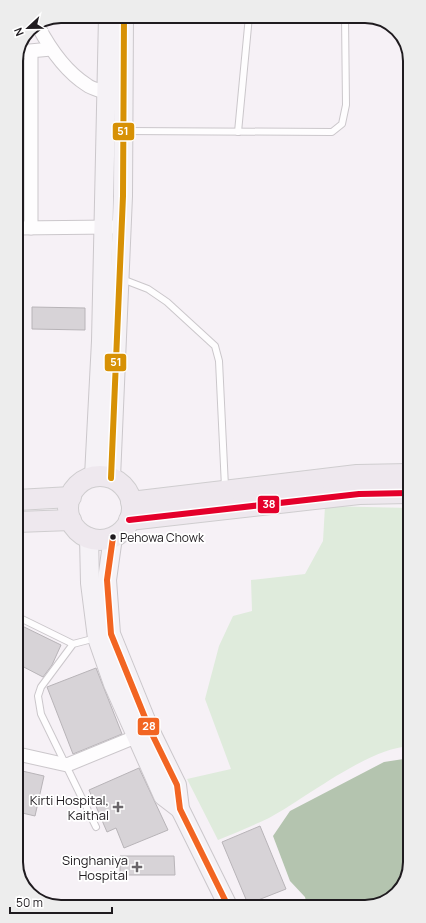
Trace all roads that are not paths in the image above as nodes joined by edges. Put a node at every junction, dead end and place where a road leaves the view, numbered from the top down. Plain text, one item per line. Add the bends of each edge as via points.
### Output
1 (108, 23) edge
2 (123, 23) edge
3 (248, 23) edge
4 (345, 23) edge
5 (48, 44) edge
6 (51, 49) junction
7 (25, 52) edge
8 (107, 93) junction
9 (115, 130) junction
10 (238, 132) junction
11 (113, 227) junction
12 (23, 228) edge
13 (31, 228) junction
14 (119, 278) junction
15 (403, 474) edge
16 (103, 477) junction
17 (316, 489) junction
18 (403, 494) edge
19 (71, 497) junction
20 (23, 500) edge
21 (225, 500) junction
22 (130, 511) junction
23 (71, 520) junction
24 (23, 522) edge
25 (89, 537) junction
26 (113, 537) junction
27 (23, 619) edge
28 (104, 636) junction
29 (73, 644) junction
30 (143, 734) junction
31 (23, 755) edge
32 (67, 765) junction
33 (96, 827) dead end
34 (225, 900) edge

1 - 8 main road
2 - 9 main road
3 - 10 lane
4 - 10 lane via 346,105 342,124 332,132
5 - 6 street
6 - 7 street
6 - 8 street via 87,85
7 - 13 street
8 - 9 main road
9 - 10 lane
9 - 11 main road
11 - 13 street
11 - 14 main road
11 - 16 main road via 101,342
12 - 13 street
14 - 16 main road
14 - 21 lane via 148,289 167,302 215,346 220,360
15 - 17 main road via 357,475
16 - 19 main road via 82,482
16 - 22 main road via 118,482 127,491
17 - 18 main road via 359,494
17 - 21 main road
19 - 20 main road
19 - 23 main road
21 - 22 main road
22 - 26 main road via 126,526
23 - 24 main road
23 - 25 main road via 82,534
25 - 26 main road via 106,540
25 - 28 main road via 90,582
26 - 28 main road via 107,580
27 - 29 lane
28 - 29 lane
28 - 30 main road via 113,684
29 - 32 lane via 41,686 38,696 41,714
30 - 32 street
30 - 34 main road via 163,796 180,809
31 - 32 street
32 - 33 lane

